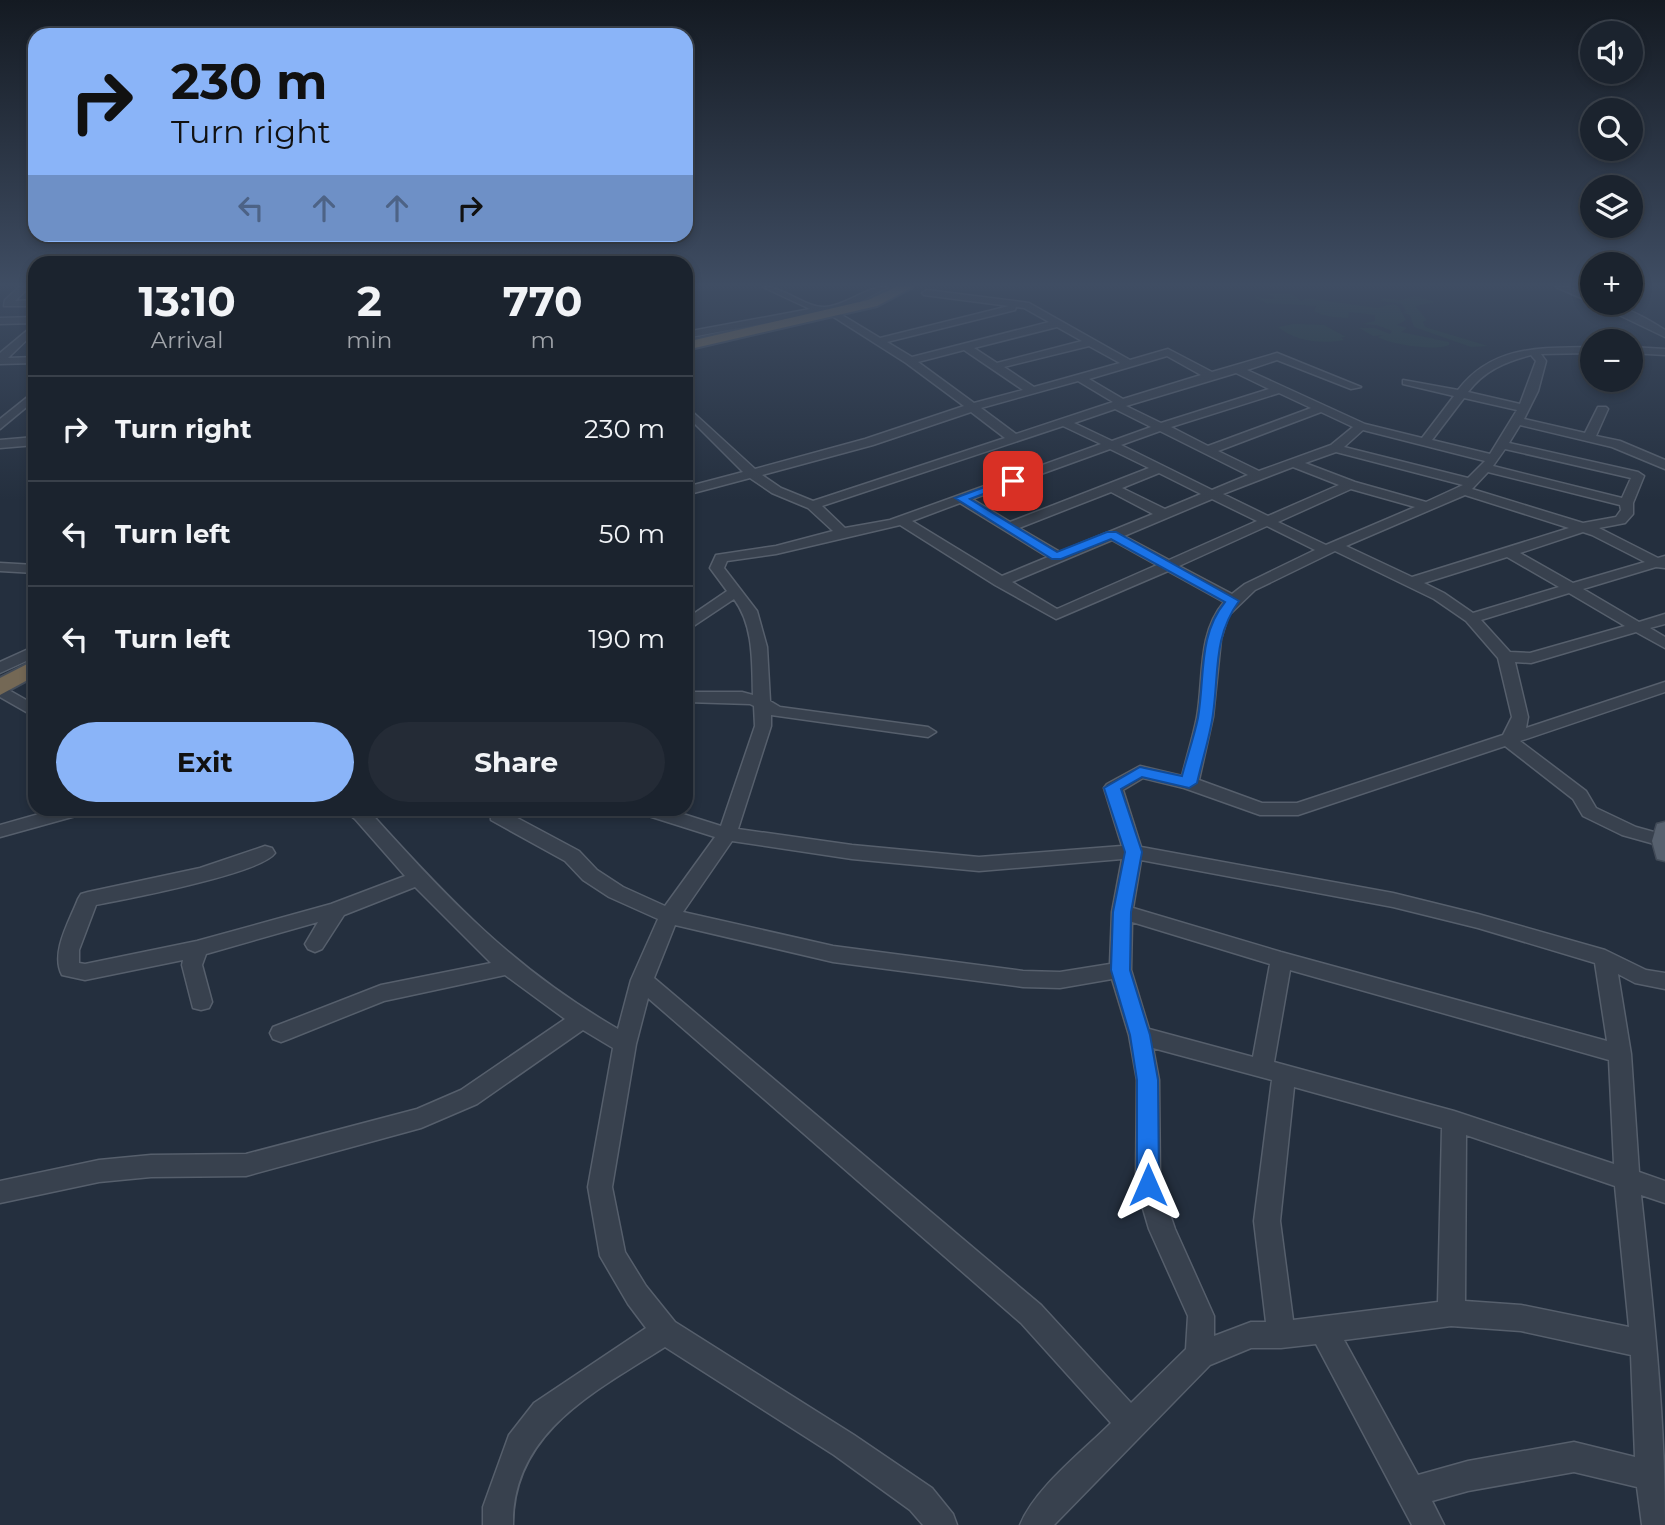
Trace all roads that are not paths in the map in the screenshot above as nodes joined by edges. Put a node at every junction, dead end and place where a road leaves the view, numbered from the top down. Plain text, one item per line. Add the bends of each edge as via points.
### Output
1 (906, 358) edge
2 (921, 358) edge
3 (984, 358) edge
4 (1028, 358) edge
5 (1119, 358) edge
6 (1148, 358) edge
7 (1179, 358) edge
8 (1271, 358) edge
9 (1282, 358) edge
10 (1512, 358) edge
11 (1540, 358) edge
12 (28, 360) edge
13 (3, 361) edge
14 (910, 361) junction
15 (1129, 364) junction
16 (997, 366) junction
17 (0, 370) edge
18 (1237, 370) junction
19 (1210, 376) junction
20 (1080, 378) junction
21 (1406, 382) dead end
22 (1355, 387) dead end
23 (1280, 389) junction
24 (1033, 391) junction
25 (1461, 394) junction
26 (1119, 404) junction
27 (28, 407) edge
28 (973, 407) junction
29 (0, 408) edge
30 (28, 408) edge
31 (1321, 408) junction
32 (1602, 409) dead end
33 (1520, 414) junction
34 (693, 417) edge
35 (1064, 422) junction
36 (0, 425) edge
37 (1361, 426) junction
38 (1158, 428) junction
39 (1590, 436) junction
40 (1012, 437) junction
41 (28, 442) edge
42 (1425, 442) junction
43 (0, 444) edge
44 (1502, 445) junction
45 (1111, 446) junction
46 (1335, 448) junction
47 (1206, 451) junction
48 (1292, 462) junction
49 (1490, 464) junction
50 (1665, 466) edge
51 (1159, 469) junction
52 (754, 474) junction
53 (1258, 475) junction
54 (1350, 485) junction
55 (1468, 487) junction
56 (1113, 488) junction
57 (693, 489) edge
58 (1211, 494) junction
59 (961, 498) junction
60 (1626, 503) junction
61 (813, 505) junction
62 (1428, 507) junction
63 (1164, 514) junction
64 (901, 520) junction
65 (1268, 522) junction
66 (1009, 527) junction
67 (1585, 527) junction
68 (842, 533) junction
69 (1111, 534) junction
70 (1331, 548) junction
71 (1509, 552) junction
72 (1056, 556) junction
73 (1662, 563) edge
74 (1168, 566) junction
75 (0, 567) edge
76 (28, 569) edge
77 (1000, 582) junction
78 (1412, 582) junction
79 (1570, 589) junction
80 (736, 591) junction
81 (1233, 601) junction
82 (1471, 618) junction
83 (1665, 619) edge
84 (693, 621) edge
85 (1639, 628) junction
86 (1665, 643) edge
87 (28, 654) edge
88 (1506, 657) junction
89 (0, 668) edge
90 (28, 671) edge
91 (1665, 687) edge
92 (0, 689) edge
93 (693, 697) edge
94 (763, 705) junction
95 (28, 707) edge
96 (928, 732) dead end
97 (1508, 740) junction
98 (1189, 783) junction
99 (55, 816) edge
100 (368, 816) edge
101 (498, 816) edge
102 (668, 816) edge
103 (0, 831) edge
104 (727, 834) junction
105 (1664, 841) edge
106 (1133, 852) junction
107 (265, 853) dead end
108 (418, 878) junction
109 (337, 909) junction
110 (1122, 912) junction
111 (669, 916) junction
112 (315, 944) dead end
113 (197, 949) junction
114 (1605, 958) junction
115 (1281, 960) junction
116 (508, 967) junction
117 (1120, 970) junction
118 (642, 980) junction
119 (1665, 981) edge
120 (201, 1002) dead end
121 (582, 1019) junction
122 (281, 1032) dead end
123 (1140, 1035) junction
124 (625, 1044) junction
125 (1620, 1054) junction
126 (1273, 1071) junction
127 (1454, 1121) junction
128 (1627, 1179) junction
129 (0, 1192) edge
130 (1665, 1192) edge
131 (1451, 1313) junction
132 (1322, 1328) junction
133 (665, 1331) junction
134 (1282, 1335) junction
135 (1644, 1344) junction
136 (1200, 1355) junction
137 (1130, 1423) junction
138 (1658, 1477) edge
139 (1410, 1492) junction
140 (498, 1525) edge
141 (942, 1525) edge
142 (1035, 1525) edge
143 (1429, 1525) edge
144 (1657, 1525) edge

1 - 14 street
2 - 14 street
3 - 16 street
4 - 16 street
5 - 15 street
6 - 15 street
7 - 19 street
8 - 18 street
9 - 22 street
10 - 25 street via 1485,367
11 - 33 street
12 - 13 street
13 - 17 street
14 - 28 street
15 - 20 street
16 - 24 street
18 - 19 street
18 - 23 street
19 - 26 street
20 - 24 street
20 - 26 street
21 - 25 street
23 - 31 street
23 - 38 street
24 - 28 street
25 - 33 street
25 - 42 street
26 - 35 street
26 - 38 street
27 - 29 street
28 - 40 street
28 - 52 street
30 - 36 street
31 - 37 street
31 - 47 street
32 - 39 street
33 - 39 street
33 - 44 street
34 - 52 street
35 - 40 street
35 - 45 street
37 - 42 street
37 - 46 street
38 - 45 street
38 - 47 street
39 - 50 street
40 - 61 street
41 - 43 street
42 - 49 street
44 - 49 street
44 - 60 street via 1638,476
45 - 51 street
45 - 59 street
46 - 48 street
46 - 55 street
47 - 53 street
48 - 53 street
48 - 54 street
49 - 55 street
49 - 60 street
51 - 56 street
51 - 58 street
52 - 57 street
52 - 61 street via 798,502
53 - 58 street
54 - 62 street
54 - 65 street
55 - 62 street
55 - 67 street
56 - 63 street
56 - 66 street
58 - 63 street
58 - 65 street
59 - 64 street
59 - 66 street
60 - 67 street via 1628,511 1620,520
61 - 68 street
62 - 70 street
63 - 69 street
64 - 68 street
64 - 77 street
65 - 70 street
65 - 74 street
66 - 72 street
67 - 71 street
67 - 73 street
68 - 80 street via 719,563
69 - 72 street
69 - 74 street
70 - 78 street
70 - 81 street via 1250,587
71 - 78 street
71 - 79 street
72 - 77 street
73 - 79 street
74 - 77 street via 1056,615
74 - 81 street
75 - 76 street
78 - 82 street
79 - 82 street
79 - 85 street
80 - 84 street
80 - 94 street via 751,611 760,647
81 - 98 street via 1221,615 1213,639 1205,717
82 - 88 street
83 - 85 street
85 - 86 street
85 - 88 street via 1531,658
87 - 89 street
88 - 97 street via 1520,717
90 - 92 highway
91 - 97 street
92 - 95 street
93 - 94 street via 742,697
94 - 96 street via 776,711
94 - 104 street via 763,726
97 - 98 street via 1298,808 1260,809
97 - 105 street via 1580,794 1589,812
98 - 106 street via 1140,772 1113,788
99 - 103 street
100 - 108 street
101 - 111 street via 572,856 615,892
102 - 104 street
104 - 106 street via 979,864
104 - 111 street
106 - 110 street
106 - 114 street via 1393,900
107 - 113 street via 195,877 88,899 69,950 69,969 85,972
108 - 109 street
108 - 116 street
109 - 112 street
109 - 113 street
110 - 115 street
110 - 117 street
111 - 117 street via 833,954 1023,979 1060,980
111 - 118 street
113 - 120 street via 192,965
114 - 119 street via 1642,976
114 - 125 street
115 - 125 street
115 - 126 street
116 - 121 street via 545,998
116 - 122 street via 381,993
117 - 123 street
118 - 124 street
118 - 137 street via 1031,1314
121 - 124 street
121 - 129 street via 469,1097 421,1118 246,1165 99,1171
123 - 126 street
123 - 136 street via 1147,1080 1148,1185 1162,1229 1201,1316
124 - 133 street via 600,1187 613,1256
125 - 128 street
126 - 127 street
126 - 134 street via 1267,1221
127 - 128 street
127 - 131 street
128 - 130 street
128 - 135 street
131 - 132 street
131 - 135 street via 1521,1318
132 - 134 street
132 - 139 street
133 - 140 street via 544,1413 519,1445 498,1507
133 - 141 street via 910,1491
134 - 136 street via 1251,1335
135 - 138 street
136 - 137 street
137 - 142 street
138 - 139 street via 1574,1457 1468,1476
138 - 144 street
139 - 143 street

